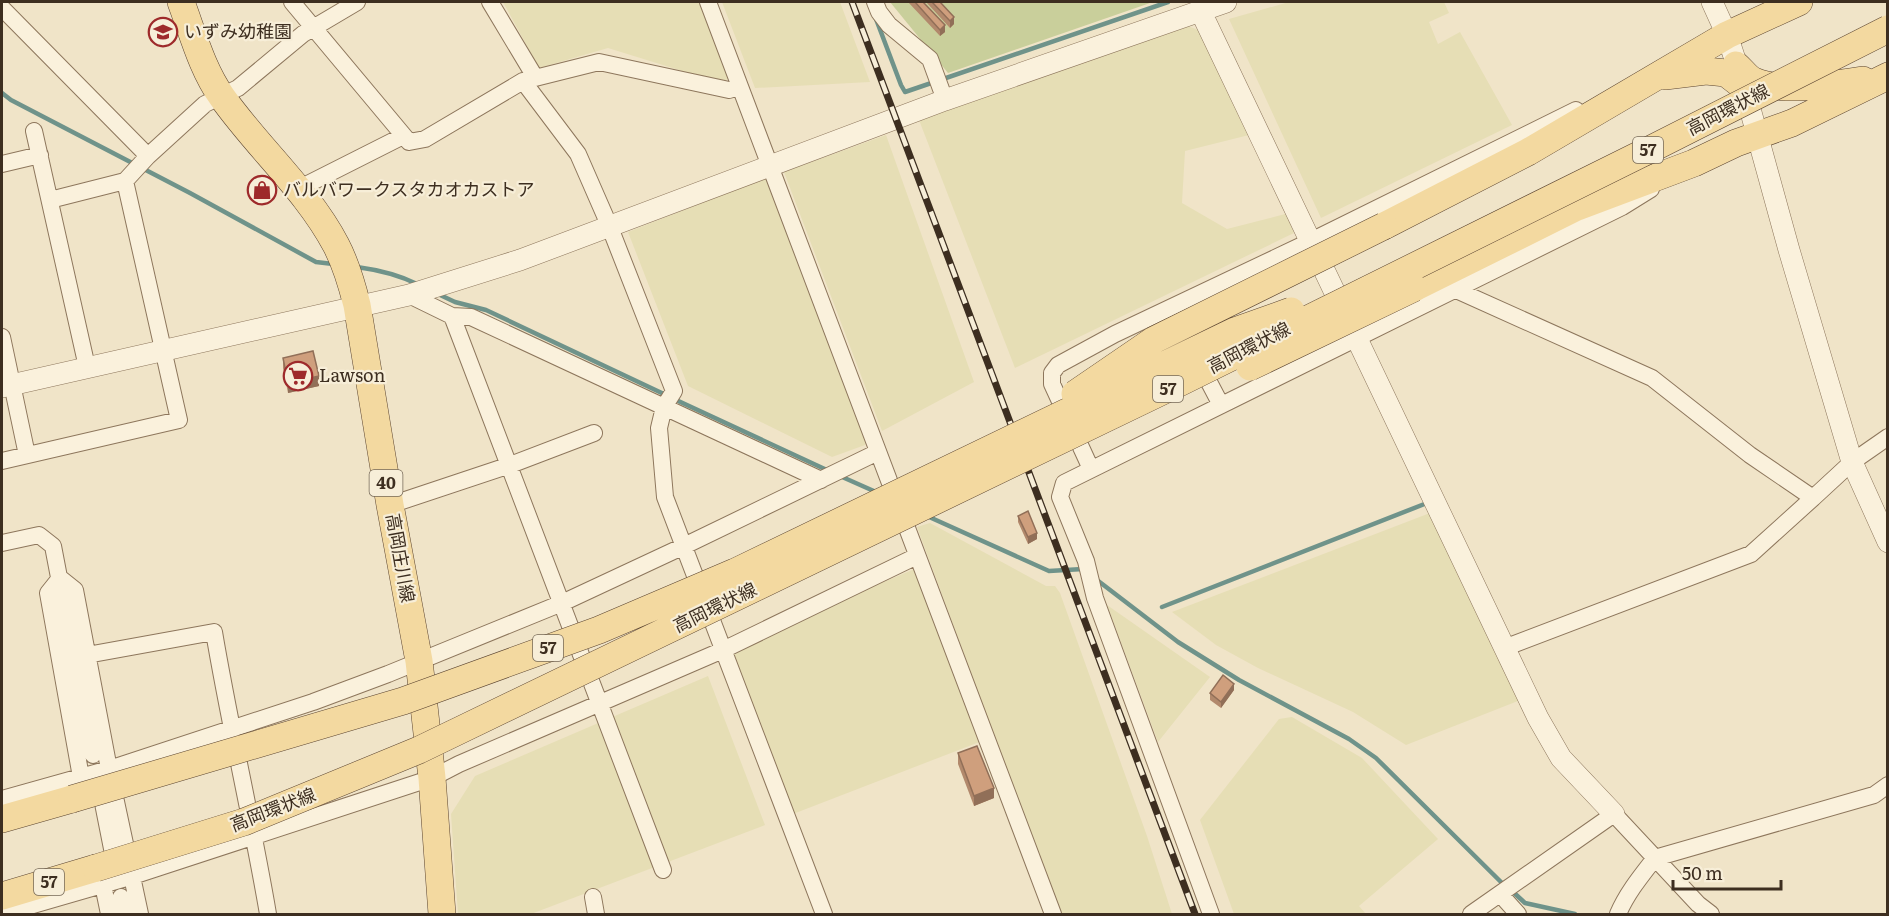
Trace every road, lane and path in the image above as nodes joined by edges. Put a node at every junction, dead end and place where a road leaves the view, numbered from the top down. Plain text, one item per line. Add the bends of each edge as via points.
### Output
1 (181, 2) edge
2 (292, 2) edge
3 (357, 2) edge
4 (490, 2) edge
5 (708, 2) edge
6 (875, 2) edge
7 (1226, 2) edge
8 (1712, 2) edge
9 (1799, 2) edge
10 (2, 8) edge
11 (1200, 10) junction
12 (314, 28) junction
13 (1887, 29) edge
14 (1728, 35) junction
15 (1740, 76) junction
16 (1886, 77) edge
17 (529, 79) junction
18 (1650, 82) junction
19 (739, 87) junction
20 (222, 97) junction
21 (945, 100) junction
22 (34, 131) dead end
23 (1759, 134) junction
24 (403, 136) junction
25 (40, 155) junction
26 (148, 156) junction
27 (1694, 163) junction
28 (2, 164) edge
29 (770, 165) junction
30 (125, 181) junction
31 (298, 189) junction
32 (50, 200) junction
33 (609, 225) junction
34 (1311, 241) junction
35 (1411, 279) junction
36 (1454, 289) junction
37 (415, 293) junction
38 (357, 305) junction
39 (1170, 308) junction
40 (452, 316) junction
41 (2, 337) edge
42 (1357, 337) junction
43 (163, 350) junction
44 (87, 367) junction
45 (7, 386) edge
46 (668, 400) junction
47 (1221, 405) junction
48 (594, 433) dead end
49 (1887, 437) edge
50 (1003, 444) junction
51 (879, 452) junction
52 (27, 455) junction
53 (2, 461) edge
54 (1852, 462) junction
55 (510, 465) junction
56 (1091, 469) junction
57 (821, 480) junction
58 (1813, 498) junction
59 (390, 505) junction
60 (1887, 542) edge
61 (2, 543) edge
62 (684, 546) junction
63 (917, 556) junction
64 (60, 578) junction
65 (562, 603) junction
66 (1504, 648) junction
67 (723, 650) junction
68 (87, 655) junction
69 (419, 661) junction
70 (600, 703) junction
71 (231, 729) junction
72 (93, 755) dead end
73 (104, 774) junction
74 (432, 778) junction
75 (1887, 785) edge
76 (77, 788) junction
77 (2, 799) edge
78 (1614, 814) junction
79 (2, 819) edge
80 (255, 837) junction
81 (1655, 858) junction
82 (663, 870) dead end
83 (105, 874) junction
84 (133, 876) junction
85 (1500, 894) junction
86 (2, 896) edge
87 (121, 897) dead end
88 (593, 897) dead end
89 (2, 915) edge
90 (109, 915) edge
91 (125, 915) edge
92 (140, 915) edge
93 (268, 915) edge
94 (442, 915) edge
95 (596, 915) edge
96 (824, 915) edge
97 (1053, 915) edge
98 (1211, 915) edge
99 (1471, 915) edge
100 (1518, 915) edge
101 (1618, 915) edge
102 (1711, 915) edge

1 - 20 main road, 高岡庄川線 / 40 via 204,64
2 - 12 street
3 - 12 street
4 - 17 street
5 - 19 street
6 - 21 street via 889,25 930,59
7 - 11 street
8 - 14 street
9 - 14 main road, 57
10 - 26 street
11 - 21 street
11 - 34 street
12 - 20 street
12 - 24 street
13 - 35 main road, 高岡環状線 / 57, bridge via 1653,148
14 - 15 street
14 - 18 main road, 57
15 - 16 main road via 1781,86 1831,85
15 - 18 main road via 1706,71
15 - 23 street
16 - 23 main road, 57 via 1792,123
17 - 19 street via 599,62 729,90
17 - 24 street via 425,139 409,142
17 - 33 street via 578,154
18 - 34 street via 1607,94
18 - 50 main road, 57, bridge via 1528,152 1154,340
19 - 29 street
20 - 26 street via 205,104
20 - 31 main road, 高岡庄川線 / 40
21 - 29 street
22 - 25 street
23 - 27 main road, 57
23 - 54 street
24 - 31 street
25 - 28 street
25 - 32 street
26 - 30 street
27 - 35 main road, 57 via 1577,207
27 - 36 street via 1622,207
29 - 33 street
29 - 51 street
30 - 32 street
30 - 43 street
31 - 38 main road, 高岡庄川線 / 40 via 337,246
32 - 44 street
33 - 37 street via 520,260
33 - 46 street
34 - 39 street
34 - 42 street
35 - 50 main road, 高岡環状線 / 57, bridge via 1235,331
35 - 83 main road, 高岡環状線 / 57, bridge via 419,750 331,788
36 - 42 street
36 - 58 street via 1652,378 1750,455
37 - 38 street
37 - 40 street
38 - 43 street
38 - 59 main road, 高岡庄川線 / 40
39 - 47 street
39 - 56 street via 1058,364 1052,373 1052,384
40 - 46 street via 471,317
40 - 55 street
41 - 45 street
42 - 47 street
42 - 66 street
43 - 44 street
43 - 52 street via 178,420
44 - 45 street
45 - 52 street
46 - 57 street
46 - 62 street via 659,428 665,497
47 - 56 street
48 - 55 street
49 - 54 street
50 - 76 main road, 高岡環状線 / 57, bridge via 735,572 599,630 403,701
51 - 57 street
51 - 63 street
52 - 53 street
54 - 58 street
54 - 60 street
55 - 59 street
55 - 65 street
56 - 98 street via 1064,483 1060,497
57 - 62 street
58 - 66 street via 1751,554
59 - 69 main road, 高岡庄川線 / 40
61 - 64 street via 39,535 53,546
62 - 65 street
62 - 67 street
63 - 67 street
63 - 97 street
64 - 68 street via 75,590
64 - 72 street
64 - 76 street via 48,593
65 - 69 street
65 - 70 street
66 - 78 street via 1561,758
67 - 70 street
67 - 96 street
68 - 71 street via 214,632
68 - 73 street
69 - 71 street
69 - 74 main road, 高岡庄川線 / 40
70 - 74 street
70 - 82 street
71 - 73 street
71 - 80 street
73 - 76 street
73 - 83 street
73 - 84 street
74 - 80 street
74 - 94 main road, 高岡庄川線 / 40
75 - 81 street via 1874,795
76 - 77 street
76 - 79 main road, 高岡環状線 / 57
78 - 81 street
78 - 85 street
80 - 84 street
80 - 93 street
81 - 101 street
81 - 102 street
83 - 84 street
83 - 86 main road, 高岡環状線 / 57
83 - 89 street
83 - 90 street
84 - 92 street
85 - 99 street
85 - 100 street
87 - 91 street
88 - 95 street

